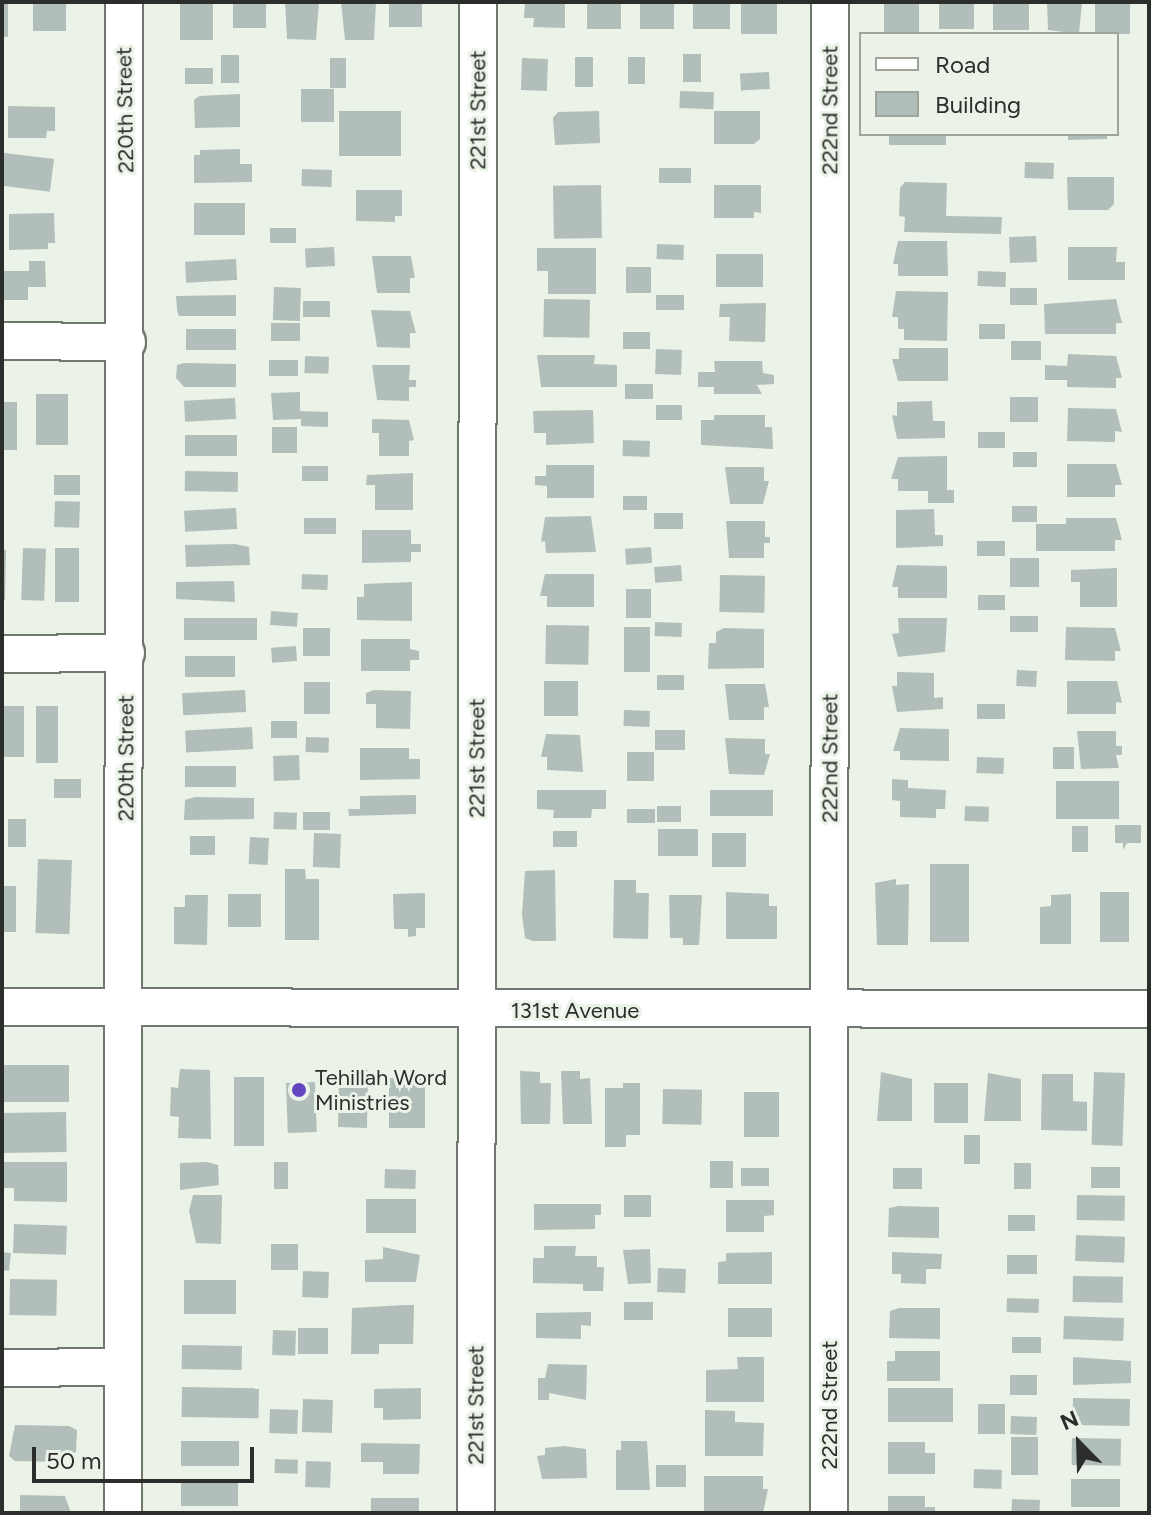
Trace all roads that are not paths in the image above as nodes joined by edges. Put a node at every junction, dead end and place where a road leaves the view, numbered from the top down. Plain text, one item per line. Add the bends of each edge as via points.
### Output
1 (124, 2) edge
2 (478, 2) edge
3 (830, 2) edge
4 (2, 341) edge
5 (127, 342) junction
6 (126, 653) junction
7 (2, 654) edge
8 (2, 1007) edge
9 (127, 1007) junction
10 (1149, 1009) edge
11 (477, 1011) junction
12 (830, 1011) junction
13 (123, 1367) junction
14 (2, 1368) edge
15 (123, 1513) edge
16 (476, 1513) edge
17 (829, 1513) edge

1 - 5 street, 220th Street
2 - 11 street, 221st Street
3 - 12 street, 222nd Street
4 - 5 street
5 - 6 street, 220th Street
6 - 7 street
6 - 9 street, 220th Street
8 - 9 street, 131st Avenue
9 - 11 street, 131st Avenue
9 - 13 street, 220th Street
10 - 12 street, 131st Avenue
11 - 12 street, 131st Avenue
11 - 16 street, 221st Street
12 - 17 street, 222nd Street
13 - 14 street
13 - 15 street, 220th Street

